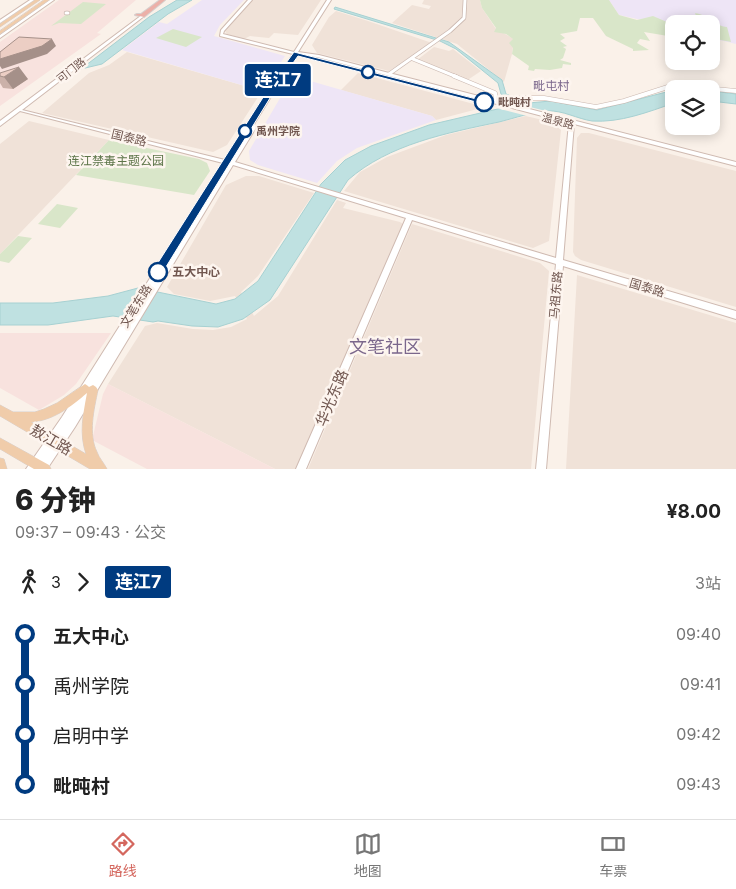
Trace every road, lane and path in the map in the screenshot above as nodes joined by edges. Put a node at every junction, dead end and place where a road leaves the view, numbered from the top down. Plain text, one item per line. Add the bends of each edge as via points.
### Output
1 (38, 0) edge
2 (47, 0) edge
3 (52, 0) edge
4 (154, 0) edge
5 (164, 0) edge
6 (250, 0) edge
7 (330, 0) edge
8 (465, 0) edge
9 (30, 1) edge
10 (19, 9) junction
11 (24, 9) junction
12 (36, 9) junction
13 (139, 16) junction
14 (0, 22) edge
15 (0, 26) edge
16 (0, 33) edge
17 (0, 37) edge
18 (297, 54) junction
19 (413, 59) junction
20 (389, 74) junction
21 (736, 91) edge
22 (495, 100) junction
23 (504, 103) junction
24 (22, 111) dead end
25 (0, 120) edge
26 (572, 123) junction
27 (0, 124) edge
28 (229, 162) junction
29 (736, 165) edge
30 (410, 217) junction
31 (558, 262) junction
32 (736, 315) edge
33 (89, 390) junction
34 (0, 410) edge
35 (55, 442) junction
36 (0, 443) edge
37 (0, 463) edge
38 (39, 468) edge
39 (1, 469) edge
40 (101, 469) edge
41 (302, 469) edge
42 (542, 469) edge

1 - 11 main road
2 - 12 main road
3 - 12 main road
4 - 13 highway
5 - 13 highway
6 - 18 main road via 221,34
7 - 18 main road, 文笔东路
8 - 19 street via 464,18
9 - 10 main road
10 - 11 main road
10 - 14 main road
11 - 15 main road
12 - 16 main road
12 - 17 main road
13 - 25 main road, 可门路
13 - 27 main road, 可门路
18 - 20 main road, 温泉路
18 - 23 main road, 温泉路
18 - 28 main road, 文笔东路
19 - 20 street
19 - 22 street via 492,92
20 - 22 main road, 温泉路
21 - 23 street via 674,85 596,107 550,98 520,98
22 - 23 main road, 温泉路
23 - 26 main road, 温泉路
24 - 28 main road, 国泰路
26 - 29 main road, 温泉路
26 - 31 main road, 马祖东路
28 - 30 main road, 国泰路
28 - 33 main road, 文笔东路
30 - 31 main road, 国泰路
30 - 41 main road, 华光东路
31 - 32 main road, 国泰路
31 - 42 main road, 马祖东路
33 - 34 main road via 42,416 25,418
33 - 35 main road, 文笔东路
33 - 40 main road via 87,439 92,457
34 - 35 main road, 敖江路
35 - 38 main road, 文笔东路
35 - 40 main road, 敖江路
36 - 38 main road
37 - 39 main road

